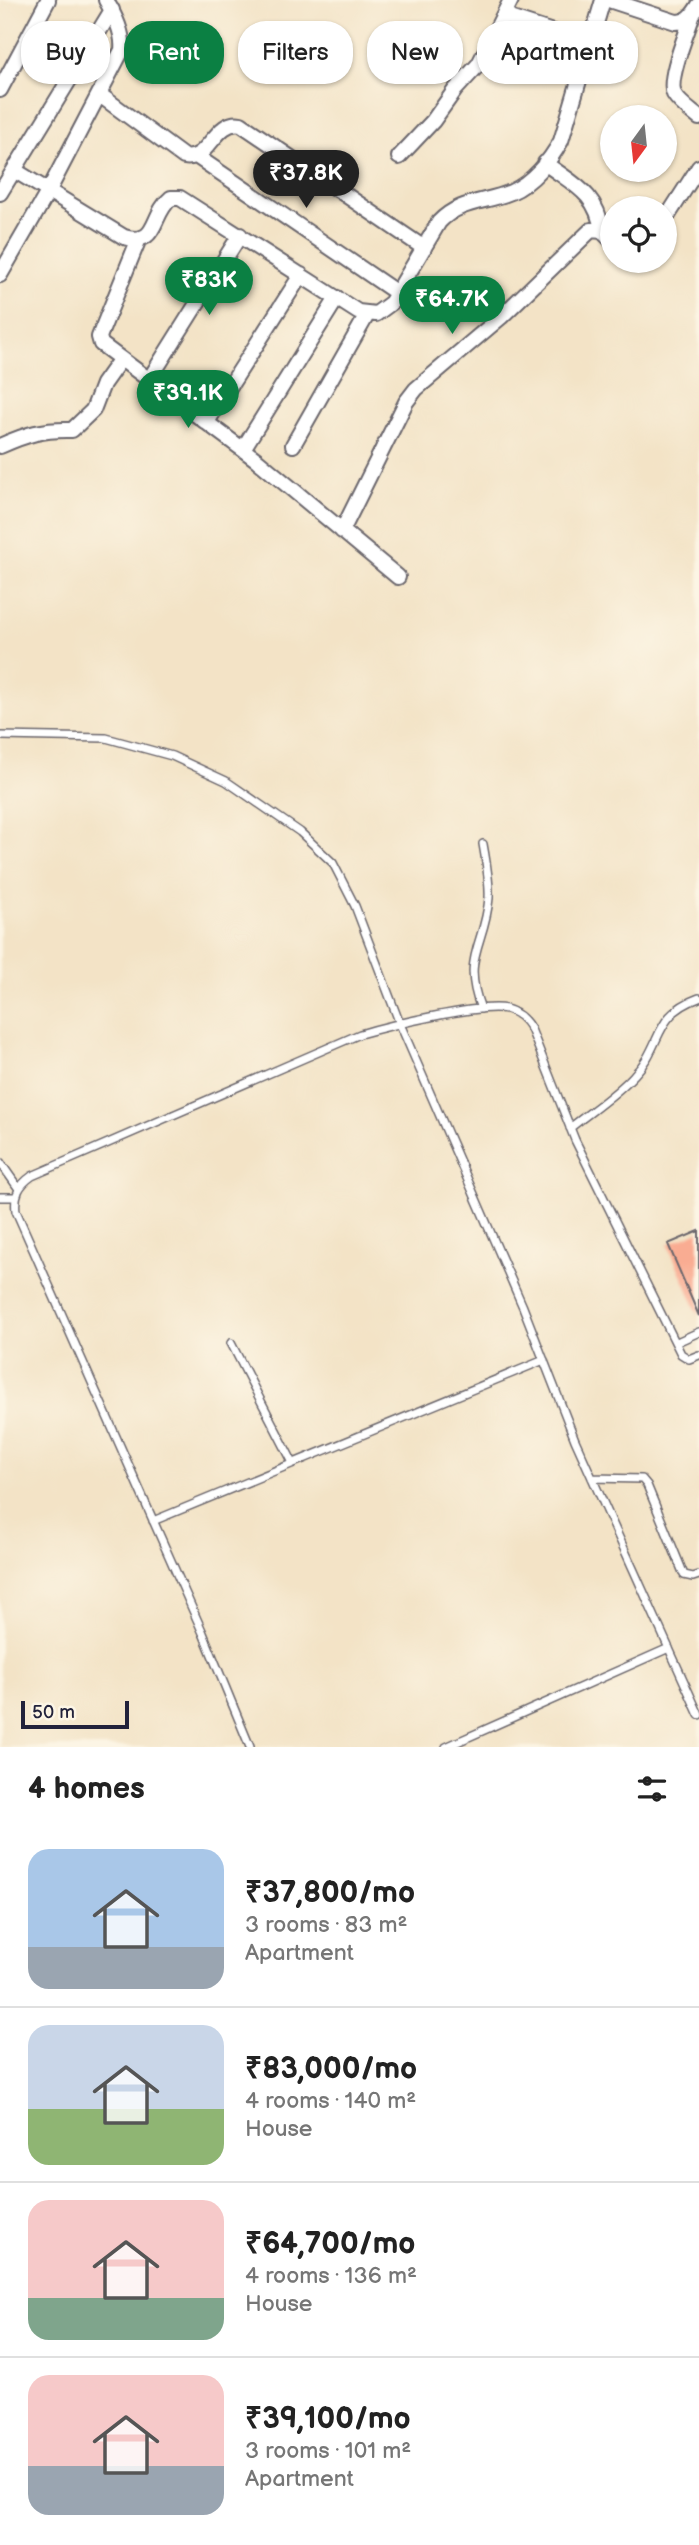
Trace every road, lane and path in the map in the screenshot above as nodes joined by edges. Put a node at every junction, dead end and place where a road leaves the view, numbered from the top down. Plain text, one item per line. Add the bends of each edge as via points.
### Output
1 (48, 0) edge
2 (511, 0) edge
3 (603, 0) edge
4 (609, 0) edge
5 (109, 5) edge
6 (695, 11) edge
7 (503, 16) junction
8 (519, 21) edge
9 (597, 21) edge
10 (578, 84) edge
11 (0, 90) edge
12 (100, 95) junction
13 (699, 118) edge
14 (196, 156) junction
15 (399, 157) dead end
16 (545, 163) junction
17 (699, 167) edge
18 (14, 170) junction
19 (47, 192) junction
20 (0, 193) edge
21 (677, 201) edge
22 (600, 213) edge
23 (600, 233) edge
24 (240, 235) junction
25 (138, 241) junction
26 (424, 248) junction
27 (0, 275) edge
28 (301, 275) junction
29 (397, 293) junction
30 (337, 298) junction
31 (368, 314) junction
32 (120, 360) junction
33 (149, 380) junction
34 (207, 422) junction
35 (293, 445) dead end
36 (0, 446) edge
37 (243, 449) junction
38 (342, 531) junction
39 (398, 577) dead end
40 (0, 736) edge
41 (484, 844) dead end
42 (699, 998) edge
43 (481, 1009) junction
44 (400, 1024) junction
45 (570, 1128) junction
46 (0, 1162) edge
47 (17, 1193) junction
48 (0, 1197) edge
49 (699, 1332) edge
50 (677, 1342) junction
51 (231, 1343) dead end
52 (699, 1355) edge
53 (544, 1360) junction
54 (293, 1463) junction
55 (592, 1478) junction
56 (153, 1521) junction
57 (699, 1575) edge
58 (669, 1648) junction
59 (699, 1715) edge
60 (250, 1747) edge
61 (446, 1747) edge

1 - 11 street
2 - 7 street
3 - 9 street
4 - 6 street via 676,22 684,22
5 - 12 street via 123,43
5 - 18 street
6 - 13 street via 672,90
7 - 8 street
7 - 15 street via 479,64
10 - 16 street via 561,141
12 - 14 street via 184,157
12 - 19 street
14 - 26 street via 225,126 241,124
14 - 29 street
16 - 22 street via 587,195
16 - 26 street via 523,186 447,213
17 - 21 street
18 - 19 street
18 - 20 street
19 - 25 street
19 - 27 street
23 - 38 street via 592,230 583,236 501,317 416,388
24 - 25 street via 191,203 171,198 144,239
24 - 28 street
24 - 33 street
25 - 32 street via 99,337
26 - 29 street
28 - 30 street
28 - 34 street
29 - 31 street via 384,310
30 - 31 street
30 - 37 street
31 - 35 street
32 - 33 street
32 - 36 street via 103,384 93,410 72,430 46,429
33 - 34 street
34 - 37 street
37 - 38 street
38 - 39 street
40 - 44 lane via 106,738 149,748 226,781 300,832 321,850 344,881
41 - 43 lane via 489,900 472,971
42 - 45 lane via 669,1015 647,1060
43 - 44 lane
43 - 45 lane via 509,1009 526,1021
44 - 47 lane via 332,1045 32,1176
44 - 53 lane
45 - 50 lane
46 - 47 lane
47 - 48 lane
47 - 56 lane via 16,1212
49 - 50 lane
50 - 52 lane via 686,1359
51 - 54 lane
53 - 54 lane
53 - 55 lane
54 - 56 lane
55 - 57 lane via 642,1479 684,1575
55 - 58 lane
56 - 60 lane
58 - 59 lane
58 - 61 lane

